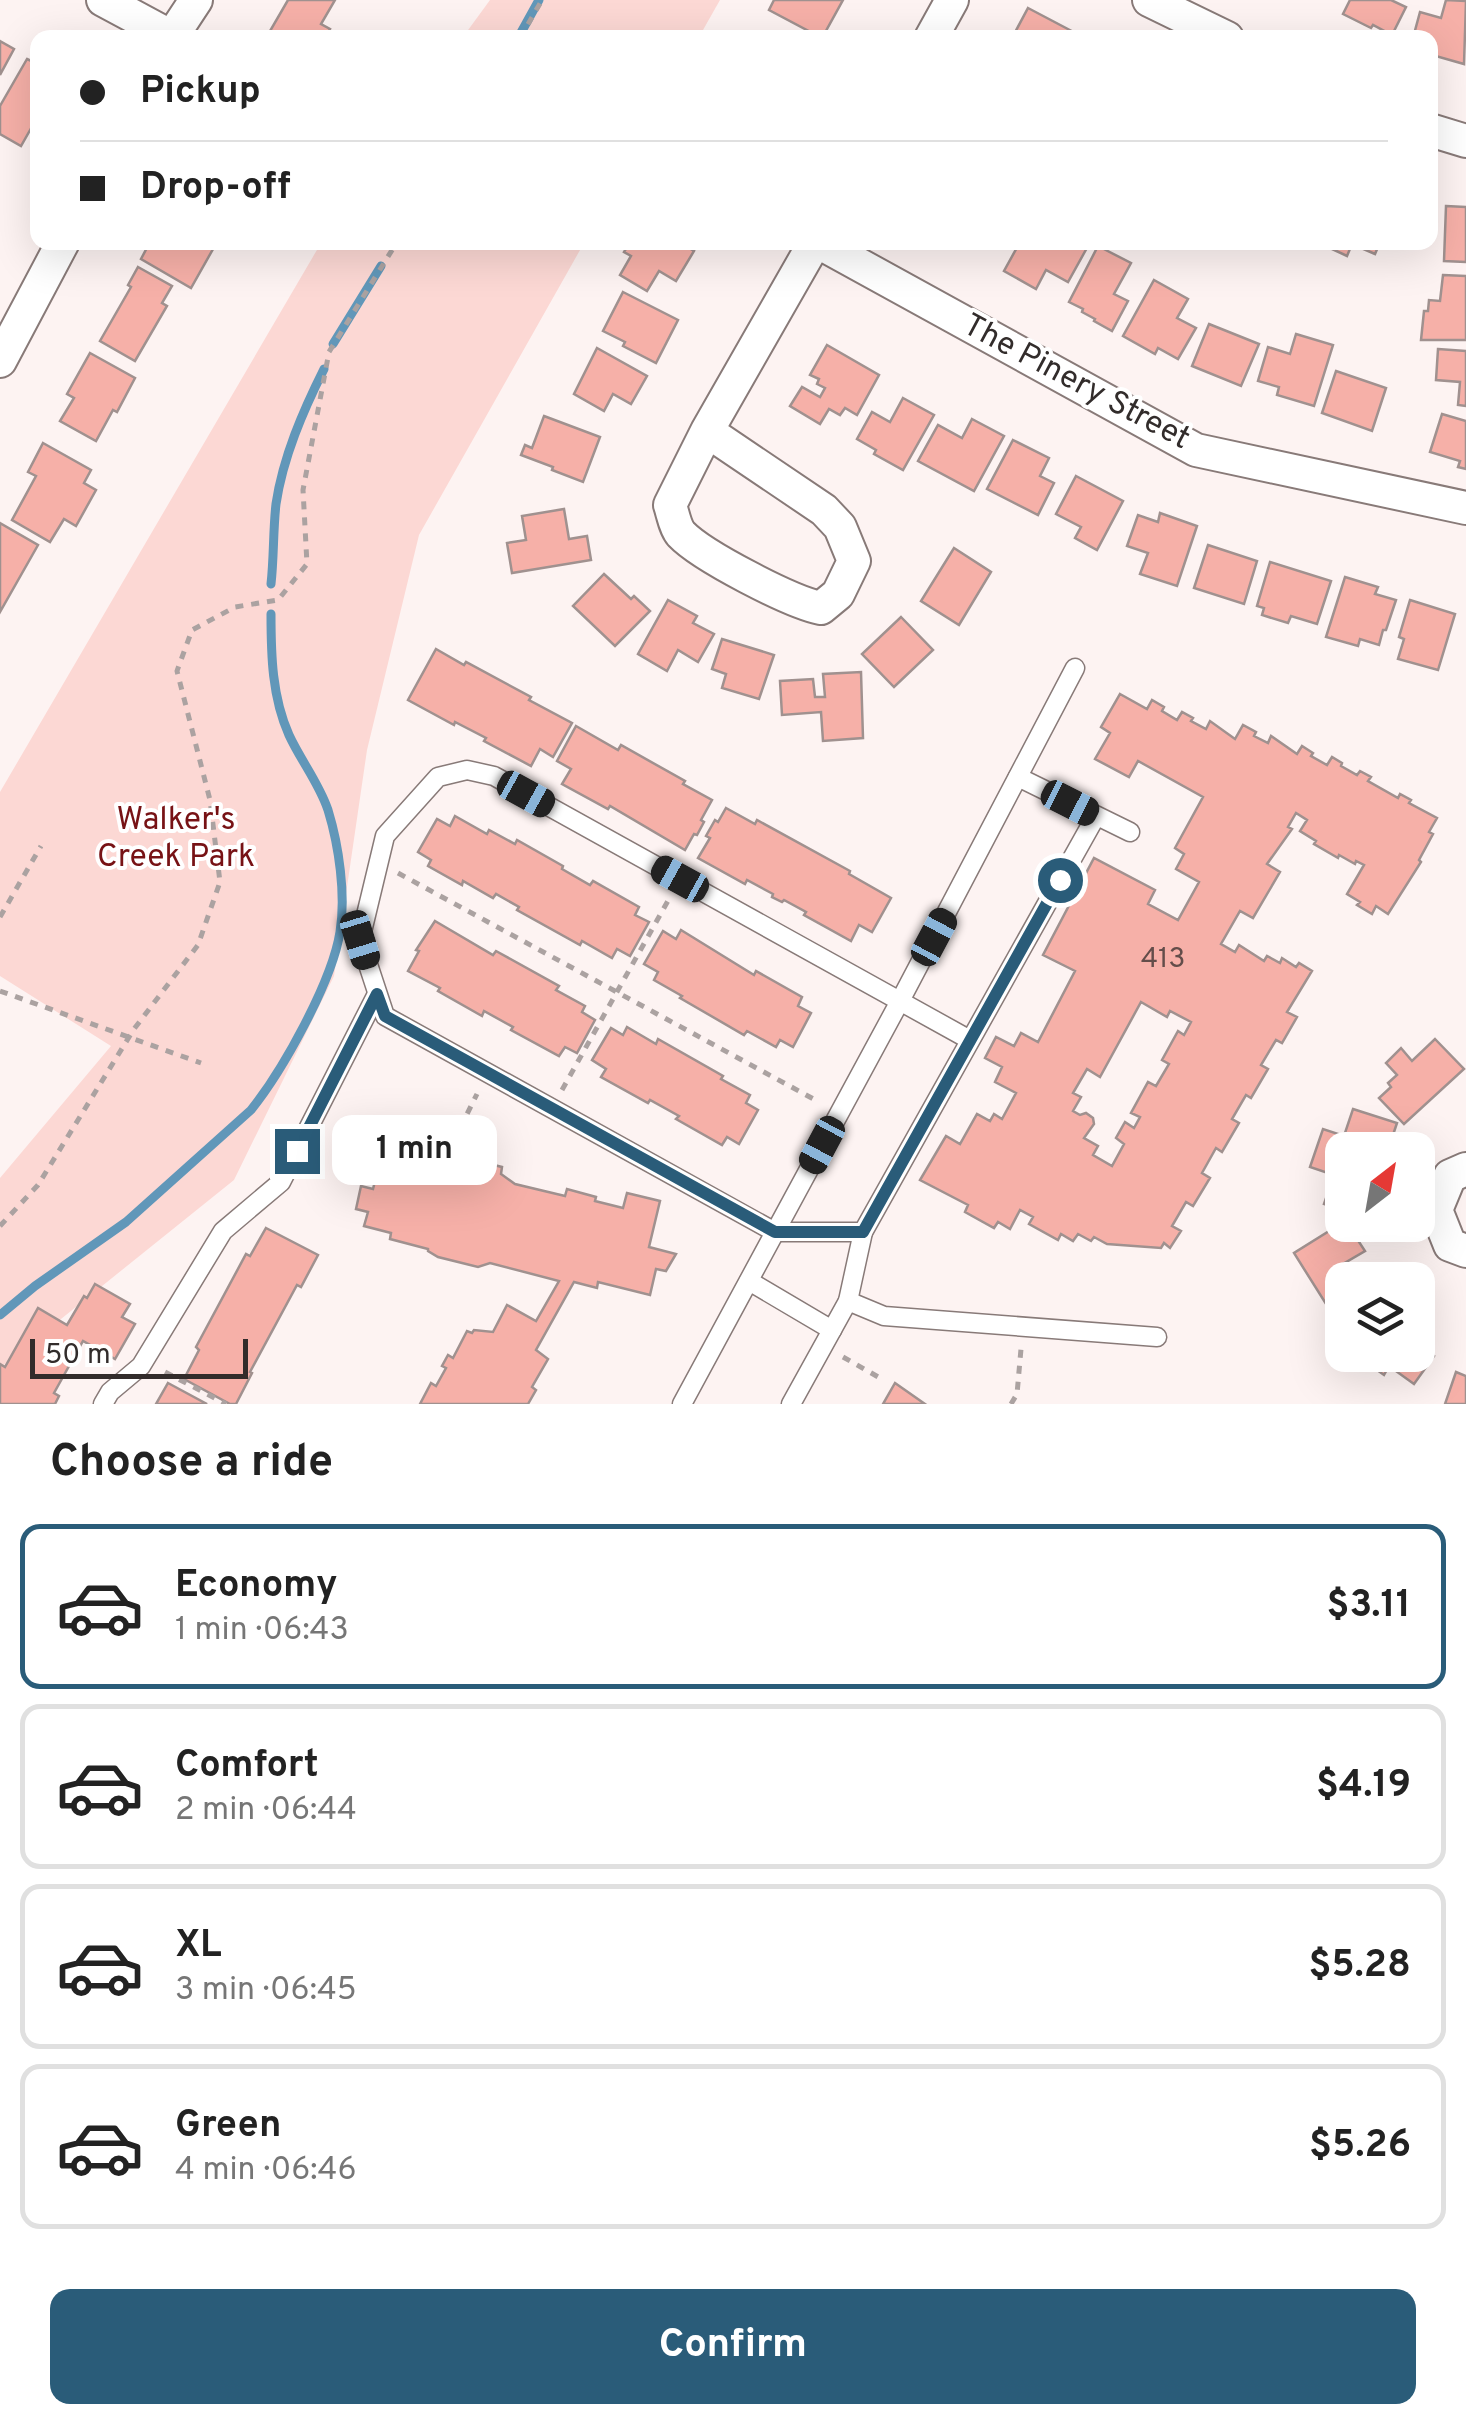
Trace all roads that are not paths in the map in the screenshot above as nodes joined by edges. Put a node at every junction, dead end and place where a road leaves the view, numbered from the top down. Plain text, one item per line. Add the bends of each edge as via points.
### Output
1 (103, 0) edge
2 (196, 0) edge
3 (952, 0) edge
4 (1149, 0) edge
5 (158, 30) edge
6 (176, 30) edge
7 (935, 30) edge
8 (1211, 30) edge
9 (1438, 132) edge
10 (1466, 141) edge
11 (58, 250) edge
12 (812, 250) edge
13 (832, 250) edge
14 (0, 361) edge
15 (707, 431) junction
16 (1466, 508) edge
17 (1075, 668) dead end
18 (1018, 777) junction
19 (1096, 816) junction
20 (1130, 832) dead end
21 (377, 994) junction
22 (900, 1001) junction
23 (970, 1040) junction
24 (1466, 1169) edge
25 (775, 1232) junction
26 (863, 1232) junction
27 (1466, 1251) edge
28 (748, 1281) junction
29 (848, 1301) junction
30 (1158, 1337) dead end
31 (828, 1338) junction
32 (103, 1404) edge
33 (682, 1404) edge
34 (791, 1404) edge

1 - 5 street
2 - 6 street
3 - 7 street
4 - 8 street
9 - 10 street
11 - 14 street
12 - 15 street
13 - 16 street, The Pinery Street via 1196,450
15 - 15 street via 840,527 854,561 838,594 822,608 704,552 678,531 670,504
17 - 18 lane
18 - 19 lane
18 - 22 lane
19 - 20 lane
19 - 23 lane
21 - 22 lane via 360,940 385,836 438,777 468,770 494,776
21 - 25 lane via 385,1016
21 - 32 lane via 281,1182 223,1231 141,1366
22 - 23 lane
22 - 25 lane
23 - 26 lane
24 - 27 street via 1450,1176 1436,1210 1450,1245
25 - 26 lane
25 - 28 lane
26 - 29 lane
28 - 31 lane
28 - 33 lane
29 - 30 lane via 884,1316
29 - 31 lane
31 - 34 lane

